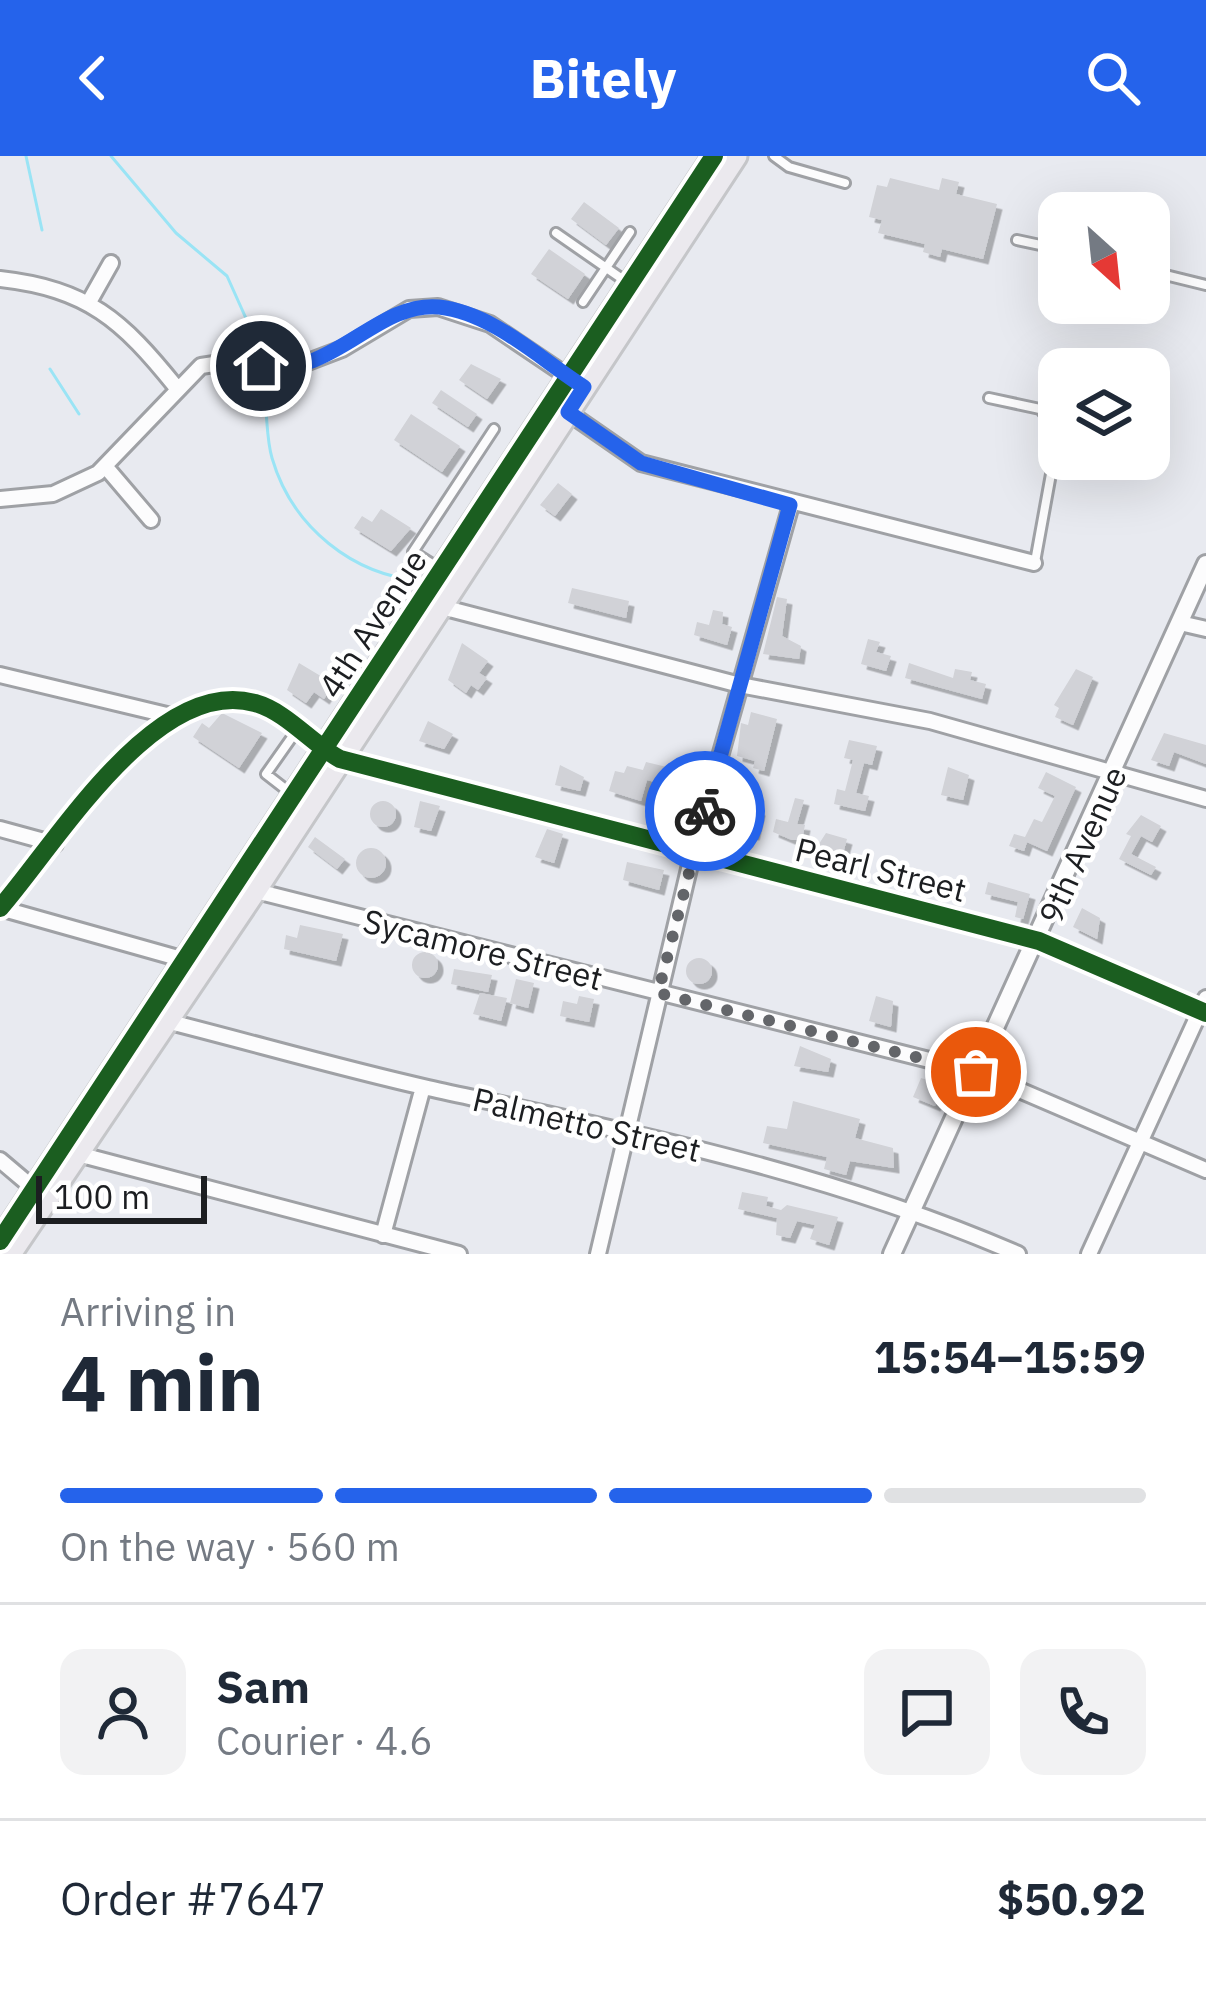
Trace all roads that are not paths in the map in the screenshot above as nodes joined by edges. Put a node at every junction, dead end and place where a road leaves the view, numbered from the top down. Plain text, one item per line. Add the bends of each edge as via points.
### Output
1 (714, 156) edge
2 (736, 156) edge
3 (774, 156) edge
4 (845, 183) dead end
5 (630, 232) dead end
6 (556, 233) dead end
7 (1017, 240) dead end
8 (1038, 244) edge
9 (110, 262) dead end
10 (606, 268) junction
11 (1170, 276) edge
12 (0, 279) edge
13 (629, 284) junction
14 (1206, 285) edge
15 (89, 302) junction
16 (583, 302) dead end
17 (575, 382) junction
18 (176, 387) junction
19 (989, 398) dead end
20 (560, 407) junction
21 (494, 429) dead end
22 (105, 466) junction
23 (0, 499) edge
24 (790, 505) junction
25 (151, 520) dead end
26 (1034, 563) joint
27 (1206, 564) edge
28 (441, 570) junction
29 (430, 603) junction
30 (1180, 623) junction
31 (1206, 629) edge
32 (0, 675) edge
33 (740, 685) junction
34 (171, 716) junction
35 (298, 730) junction
36 (332, 755) junction
37 (1112, 776) junction
38 (295, 796) junction
39 (1206, 799) edge
40 (0, 829) edge
41 (55, 844) junction
42 (693, 852) junction
43 (245, 889) junction
44 (0, 908) edge
45 (1039, 941) junction
46 (195, 963) junction
47 (658, 993) junction
48 (1204, 1008) edge
49 (158, 1019) junction
50 (976, 1072) junction
51 (423, 1087) junction
52 (628, 1131) junction
53 (1140, 1139) junction
54 (72, 1152) junction
55 (0, 1160) edge
56 (1206, 1171) edge
57 (41, 1195) junction
58 (911, 1208) junction
59 (383, 1235) junction
60 (0, 1241) edge
61 (10, 1254) edge
62 (459, 1254) edge
63 (598, 1254) edge
64 (892, 1254) edge
65 (1018, 1254) edge
66 (1089, 1254) edge

1 - 13 main road, 4th Avenue
2 - 17 main road, 4th Avenue
3 - 4 lane
5 - 10 lane
6 - 10 lane
7 - 8 lane
9 - 15 street
10 - 13 lane
10 - 16 lane
11 - 14 lane
12 - 15 street
13 - 17 main road, 4th Avenue
15 - 18 street via 130,333
17 - 18 street via 490,324 438,307 409,309 287,370 234,361 201,366
17 - 20 main road, 4th Avenue
18 - 22 street
19 - 26 lane via 1040,410 1059,430
20 - 24 street via 641,463
20 - 28 main road, 4th Avenue
20 - 29 main road, 4th Avenue
21 - 28 lane via 413,552
22 - 23 street via 53,494
22 - 25 street
24 - 26 street
24 - 33 street
27 - 30 street, 9th Avenue
28 - 29 main road, 4th Avenue
29 - 33 street
29 - 36 main road, 4th Avenue
30 - 31 street
30 - 37 street, 9th Avenue
32 - 34 street
33 - 37 street via 930,721
33 - 42 street
34 - 35 street via 208,703 254,703
34 - 41 street via 130,752
35 - 36 street
35 - 38 lane via 266,774
36 - 38 main road, 4th Avenue
36 - 42 street, Pearl Street
36 - 43 main road, 4th Avenue
37 - 39 street
37 - 45 street, 9th Avenue
38 - 43 main road, 4th Avenue
40 - 41 street
41 - 44 street
42 - 45 street, Pearl Street
42 - 47 street
43 - 46 main road, 4th Avenue
43 - 47 street, Sycamore Street
44 - 46 street
45 - 48 street, Pearl Street
45 - 50 street, 9th Avenue
46 - 49 main road, 4th Avenue
47 - 50 street, Sycamore Street
47 - 52 street
48 - 53 street
49 - 51 street, Palmetto Street
49 - 54 main road, 4th Avenue
50 - 53 street, Sycamore Street
50 - 58 street, 9th Avenue
51 - 52 street, Palmetto Street
51 - 59 street
52 - 58 street, Palmetto Street
52 - 63 street
53 - 56 street, Sycamore Street
53 - 66 street
54 - 57 main road, 4th Avenue
54 - 59 street
55 - 57 street
57 - 60 main road, 4th Avenue
57 - 61 main road, 4th Avenue
58 - 64 street, 9th Avenue
58 - 65 street, Palmetto Street
59 - 62 street

